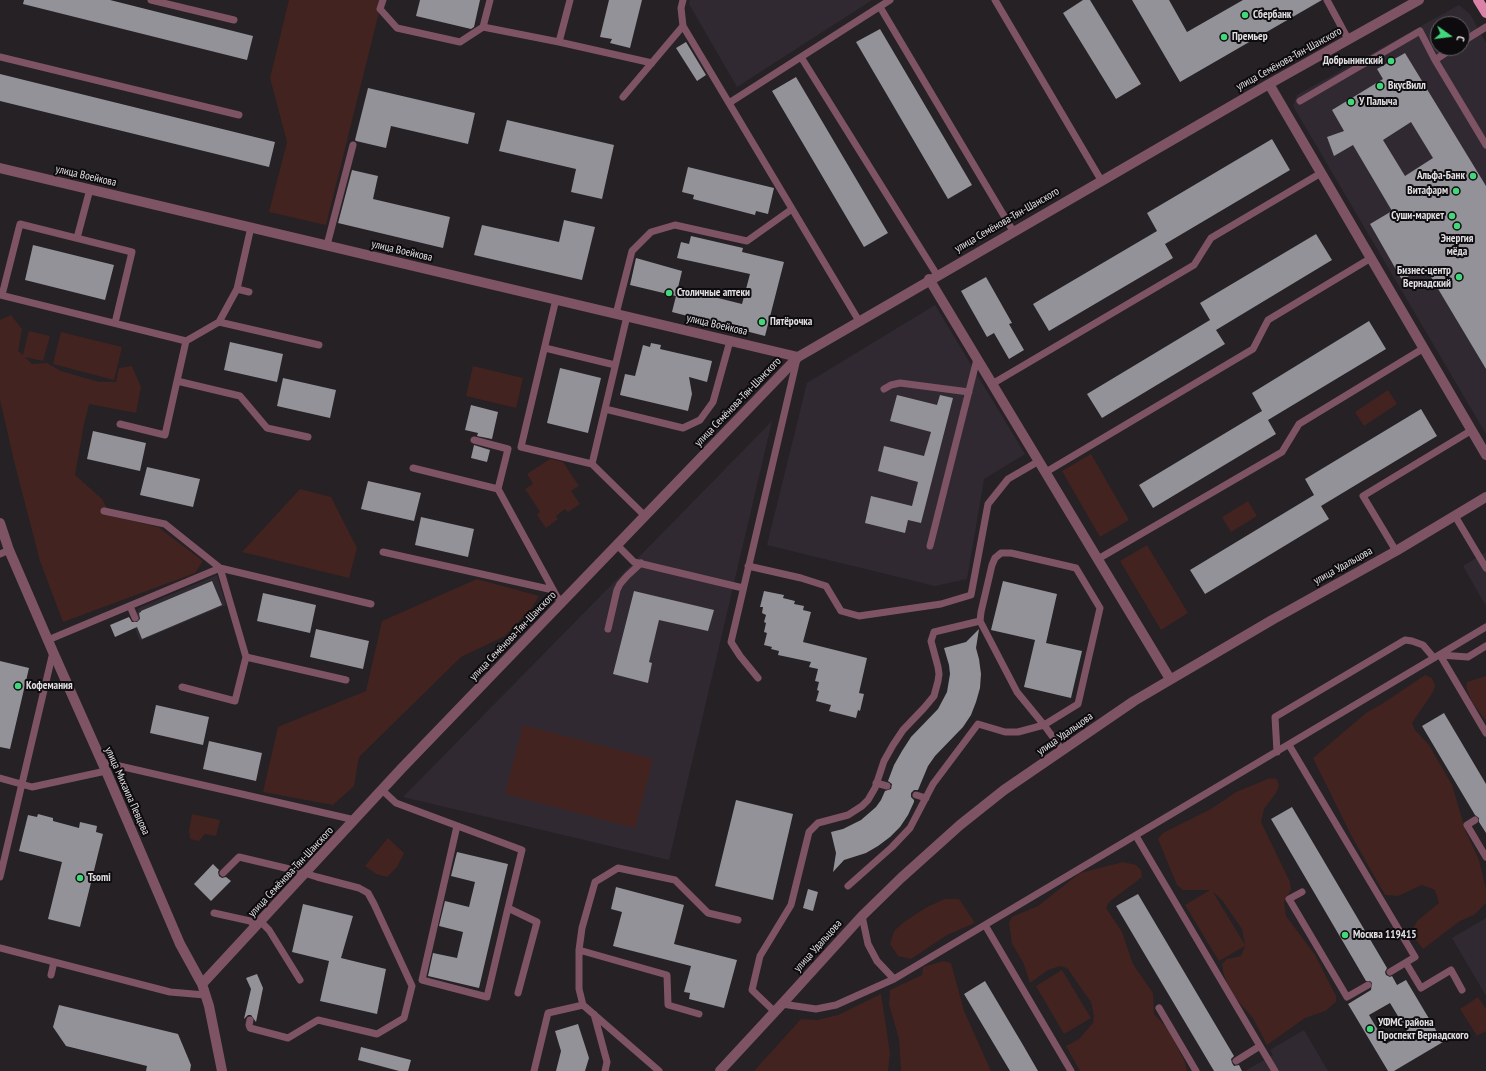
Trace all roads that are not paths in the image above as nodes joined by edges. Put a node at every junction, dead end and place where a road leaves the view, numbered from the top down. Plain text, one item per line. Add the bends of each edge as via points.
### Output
1 (151, 0) edge
2 (383, 0) edge
3 (490, 0) edge
4 (570, 0) edge
5 (683, 0) edge
6 (890, 0) edge
7 (995, 0) edge
8 (1327, 0) edge
9 (1419, 0) edge
10 (1478, 0) edge
11 (880, 7) junction
12 (1486, 13) edge
13 (234, 20) dead end
14 (683, 26) junction
15 (484, 27) junction
16 (1486, 27) edge
17 (1470, 37) edge
18 (1348, 39) junction
19 (560, 42) junction
20 (1441, 56) edge
21 (0, 57) edge
22 (801, 57) junction
23 (1435, 60) junction
24 (652, 63) junction
25 (1269, 84) junction
26 (623, 97) dead end
27 (1300, 101) dead end
28 (729, 103) junction
29 (239, 115) dead end
30 (353, 145) dead end
31 (1486, 145) edge
32 (0, 168) edge
33 (1321, 173) junction
34 (1101, 180) junction
35 (90, 189) junction
36 (792, 209) junction
37 (252, 227) junction
38 (1013, 231) junction
39 (77, 238) junction
40 (327, 245) junction
41 (1371, 258) junction
42 (933, 277) junction
43 (237, 289) junction
44 (249, 292) dead end
45 (1, 295) edge
46 (556, 300) junction
47 (616, 314) junction
48 (627, 316) junction
49 (859, 321) junction
50 (219, 322) junction
51 (115, 323) junction
52 (730, 340) junction
53 (186, 341) junction
54 (319, 345) dead end
55 (545, 348) junction
56 (1424, 348) junction
57 (798, 357) junction
58 (977, 359) junction
59 (615, 365) junction
60 (177, 381) junction
61 (992, 384) junction
62 (884, 389) dead end
63 (969, 392) junction
64 (605, 409) junction
65 (120, 424) dead end
66 (1472, 430) junction
67 (308, 437) dead end
68 (474, 440) dead end
69 (521, 447) junction
70 (508, 448) junction
71 (1486, 455) edge
72 (1039, 461) junction
73 (592, 464) junction
74 (413, 468) dead end
75 (1046, 472) junction
76 (498, 489) junction
77 (1486, 497) edge
78 (104, 511) dead end
79 (645, 516) junction
80 (1455, 516) junction
81 (0, 523) edge
82 (617, 545) junction
83 (930, 546) dead end
84 (1396, 551) junction
85 (4, 552) edge
86 (383, 552) dead end
87 (1098, 559) junction
88 (642, 563) junction
89 (748, 566) junction
90 (220, 568) junction
91 (1486, 568) edge
92 (743, 588) junction
93 (553, 590) junction
94 (562, 602) junction
95 (371, 604) dead end
96 (130, 606) junction
97 (135, 618) dead end
98 (980, 621) junction
99 (1486, 628) edge
100 (608, 629) dead end
101 (48, 640) junction
102 (1486, 646) edge
103 (53, 652) junction
104 (246, 657) junction
105 (1437, 657) junction
106 (758, 678) dead end
107 (1170, 679) junction
108 (346, 680) dead end
109 (182, 687) dead end
110 (1044, 726) junction
111 (1486, 733) edge
112 (1289, 745) junction
113 (1062, 750) junction
114 (1277, 752) junction
115 (104, 766) junction
116 (0, 778) edge
117 (876, 783) junction
118 (22, 784) junction
119 (886, 786) dead end
120 (382, 790) junction
121 (916, 795) dead end
122 (926, 798) junction
123 (355, 820) junction
124 (1475, 820) dead end
125 (457, 826) junction
126 (1136, 836) junction
127 (1486, 857) edge
128 (223, 873) dead end
129 (306, 873) junction
130 (0, 877) edge
131 (848, 886) dead end
132 (1302, 892) dead end
133 (508, 908) junction
134 (214, 913) dead end
135 (862, 916) junction
136 (738, 920) dead end
137 (259, 924) junction
138 (985, 925) junction
139 (0, 948) edge
140 (579, 950) junction
141 (54, 962) junction
142 (1406, 962) junction
143 (1390, 972) dead end
144 (51, 975) dead end
145 (894, 979) junction
146 (300, 980) dead end
147 (202, 984) junction
148 (1368, 985) dead end
149 (1462, 990) dead end
150 (518, 993) dead end
151 (205, 995) junction
152 (782, 1004) junction
153 (583, 1005) junction
154 (1159, 1008) dead end
155 (775, 1012) junction
156 (594, 1014) junction
157 (699, 1014) dead end
158 (250, 1020) dead end
159 (1260, 1046) junction
160 (1236, 1061) dead end
161 (222, 1071) edge
162 (534, 1071) edge
163 (605, 1071) edge
164 (659, 1071) edge
165 (720, 1071) edge
166 (1071, 1071) edge
167 (1196, 1071) edge
168 (1275, 1071) edge

1 - 13 lane
2 - 15 lane via 380,9 397,28 460,42
3 - 15 lane
4 - 19 lane
5 - 14 lane
6 - 11 lane
7 - 34 lane
8 - 18 lane
9 - 18 street, улица Семёнова-Тян-Шанского
10 - 12 main road
11 - 22 lane
11 - 38 lane
14 - 24 lane
14 - 28 lane
15 - 19 lane
16 - 17 lane
18 - 25 street, улица Семёнова-Тян-Шанского
19 - 24 lane
20 - 23 lane
21 - 29 lane
22 - 28 lane
22 - 42 lane
23 - 27 lane via 1420,31
23 - 31 lane
24 - 26 lane
25 - 33 street
25 - 34 street, улица Семёнова-Тян-Шанского
28 - 36 lane
30 - 40 lane
32 - 35 street, улица Воейкова
33 - 41 street
33 - 61 lane via 1211,238 1194,265
34 - 38 street, улица Семёнова-Тян-Шанского
35 - 37 street, улица Воейкова
35 - 39 lane
36 - 47 lane via 747,240 675,225 651,232 632,251
36 - 49 lane
37 - 40 street, улица Воейкова
37 - 43 lane
38 - 42 street, улица Семёнова-Тян-Шанского
39 - 45 lane via 20,224
39 - 51 lane via 132,252
40 - 46 street, улица Воейкова
41 - 56 street
41 - 75 lane via 1268,320 1253,348
42 - 49 street, улица Семёнова-Тян-Шанского
42 - 58 street
43 - 44 lane
43 - 50 lane
45 - 51 lane
46 - 47 street, улица Воейкова
46 - 55 lane
47 - 48 street, улица Воейкова
48 - 52 street, улица Воейкова
48 - 59 lane
49 - 57 street, улица Семёнова-Тян-Шанского
50 - 53 lane
50 - 54 lane
51 - 53 lane
52 - 57 street, улица Воейкова
52 - 64 lane via 713,402 700,420 682,428
53 - 60 lane
55 - 59 lane
55 - 69 lane
56 - 66 street
56 - 87 lane via 1299,424 1282,452
57 - 79 street, улица Семёнова-Тян-Шанского
57 - 89 lane
58 - 61 street
58 - 63 lane
59 - 64 lane
60 - 65 lane via 165,435
60 - 67 lane via 240,396 267,428
61 - 72 street
62 - 63 lane via 900,383
63 - 83 lane
64 - 73 lane
66 - 71 street
66 - 84 lane via 1363,496
68 - 70 lane
69 - 70 lane
69 - 73 lane
70 - 76 lane
72 - 75 street
72 - 89 lane via 1008,479 988,504 971,595 941,604 859,616 841,611 826,586
73 - 79 lane
74 - 76 lane
75 - 87 street
76 - 93 lane
77 - 80 street, улица Удальцова
78 - 90 lane via 165,524
79 - 82 street, улица Семёнова-Тян-Шанского
80 - 84 street, улица Удальцова
80 - 91 lane
81 - 85 street, улица Михаила Певцова
82 - 88 lane via 634,562
82 - 94 street, улица Семёнова-Тян-Шанского
84 - 107 street, улица Удальцова
85 - 101 street, улица Михаила Певцова
86 - 93 lane
87 - 107 street
88 - 92 lane
88 - 100 lane via 620,584
89 - 92 lane
90 - 95 lane
90 - 96 lane
90 - 104 lane
92 - 106 lane via 731,642
93 - 94 lane
94 - 120 street, улица Семёнова-Тян-Шанского
96 - 97 lane
96 - 101 lane
98 - 110 lane via 1017,692
98 - 110 lane via 992,565 995,558 1002,553 1076,568 1100,608 1078,704
98 - 117 lane via 934,632 931,641 939,674 936,689 930,702 903,730 893,745
99 - 105 lane
101 - 103 street, улица Михаила Певцова
102 - 105 lane via 1468,657
103 - 115 street, улица Михаила Певцова
103 - 118 lane
104 - 108 lane
104 - 109 lane via 235,700
105 - 111 lane
105 - 112 lane
105 - 114 lane via 1423,645 1405,640 1275,717
107 - 113 street, улица Удальцова
110 - 113 lane
110 - 122 lane via 1005,732 978,724 933,784
112 - 114 lane
112 - 142 lane via 1415,957
113 - 135 street, улица Удальцова via 1004,790 960,825
114 - 126 lane
115 - 118 lane via 32,786
115 - 123 lane
115 - 147 street, улица Михаила Певцова via 180,944
116 - 118 lane
117 - 119 lane
117 - 155 lane via 868,800 855,811 840,818 818,823 809,832 791,905 760,956 752,990
118 - 130 lane
120 - 123 street, улица Семёнова-Тян-Шанского
120 - 125 lane via 396,804
121 - 122 lane
122 - 131 lane via 910,828
123 - 129 street, улица Семёнова-Тян-Шанского
124 - 127 lane via 1467,825
125 - 133 lane via 522,850
125 - 133 lane via 422,980 487,997
126 - 138 lane
126 - 159 lane
128 - 129 lane via 239,857
129 - 137 street, улица Семёнова-Тян-Шанского
129 - 158 lane via 368,893 412,986 404,1018 377,1034 318,1020 288,1038 250,1028
132 - 148 lane via 1289,899 1347,997
133 - 150 lane via 537,922
134 - 137 lane
135 - 145 lane via 868,944 877,961
135 - 152 street, улица Удальцова
136 - 140 lane via 708,913 675,880 618,868 595,882 582,928
137 - 146 lane via 269,930
137 - 147 street, улица Семёнова-Тян-Шанского
138 - 145 lane
138 - 166 lane
139 - 141 lane
140 - 153 lane via 579,989
140 - 157 lane via 667,975 668,1005
141 - 144 lane
141 - 151 lane via 170,992
142 - 143 lane
142 - 149 lane via 1421,988 1451,970
145 - 152 lane via 836,1005 816,1009
147 - 151 street, улица Михаила Певцова
151 - 161 street, улица Михаила Певцова
152 - 155 street, улица Удальцова
153 - 156 lane
153 - 162 lane via 548,1013
154 - 167 lane
155 - 165 street, улица Удальцова
156 - 163 lane via 607,1062
156 - 164 lane
159 - 160 lane
159 - 168 lane

